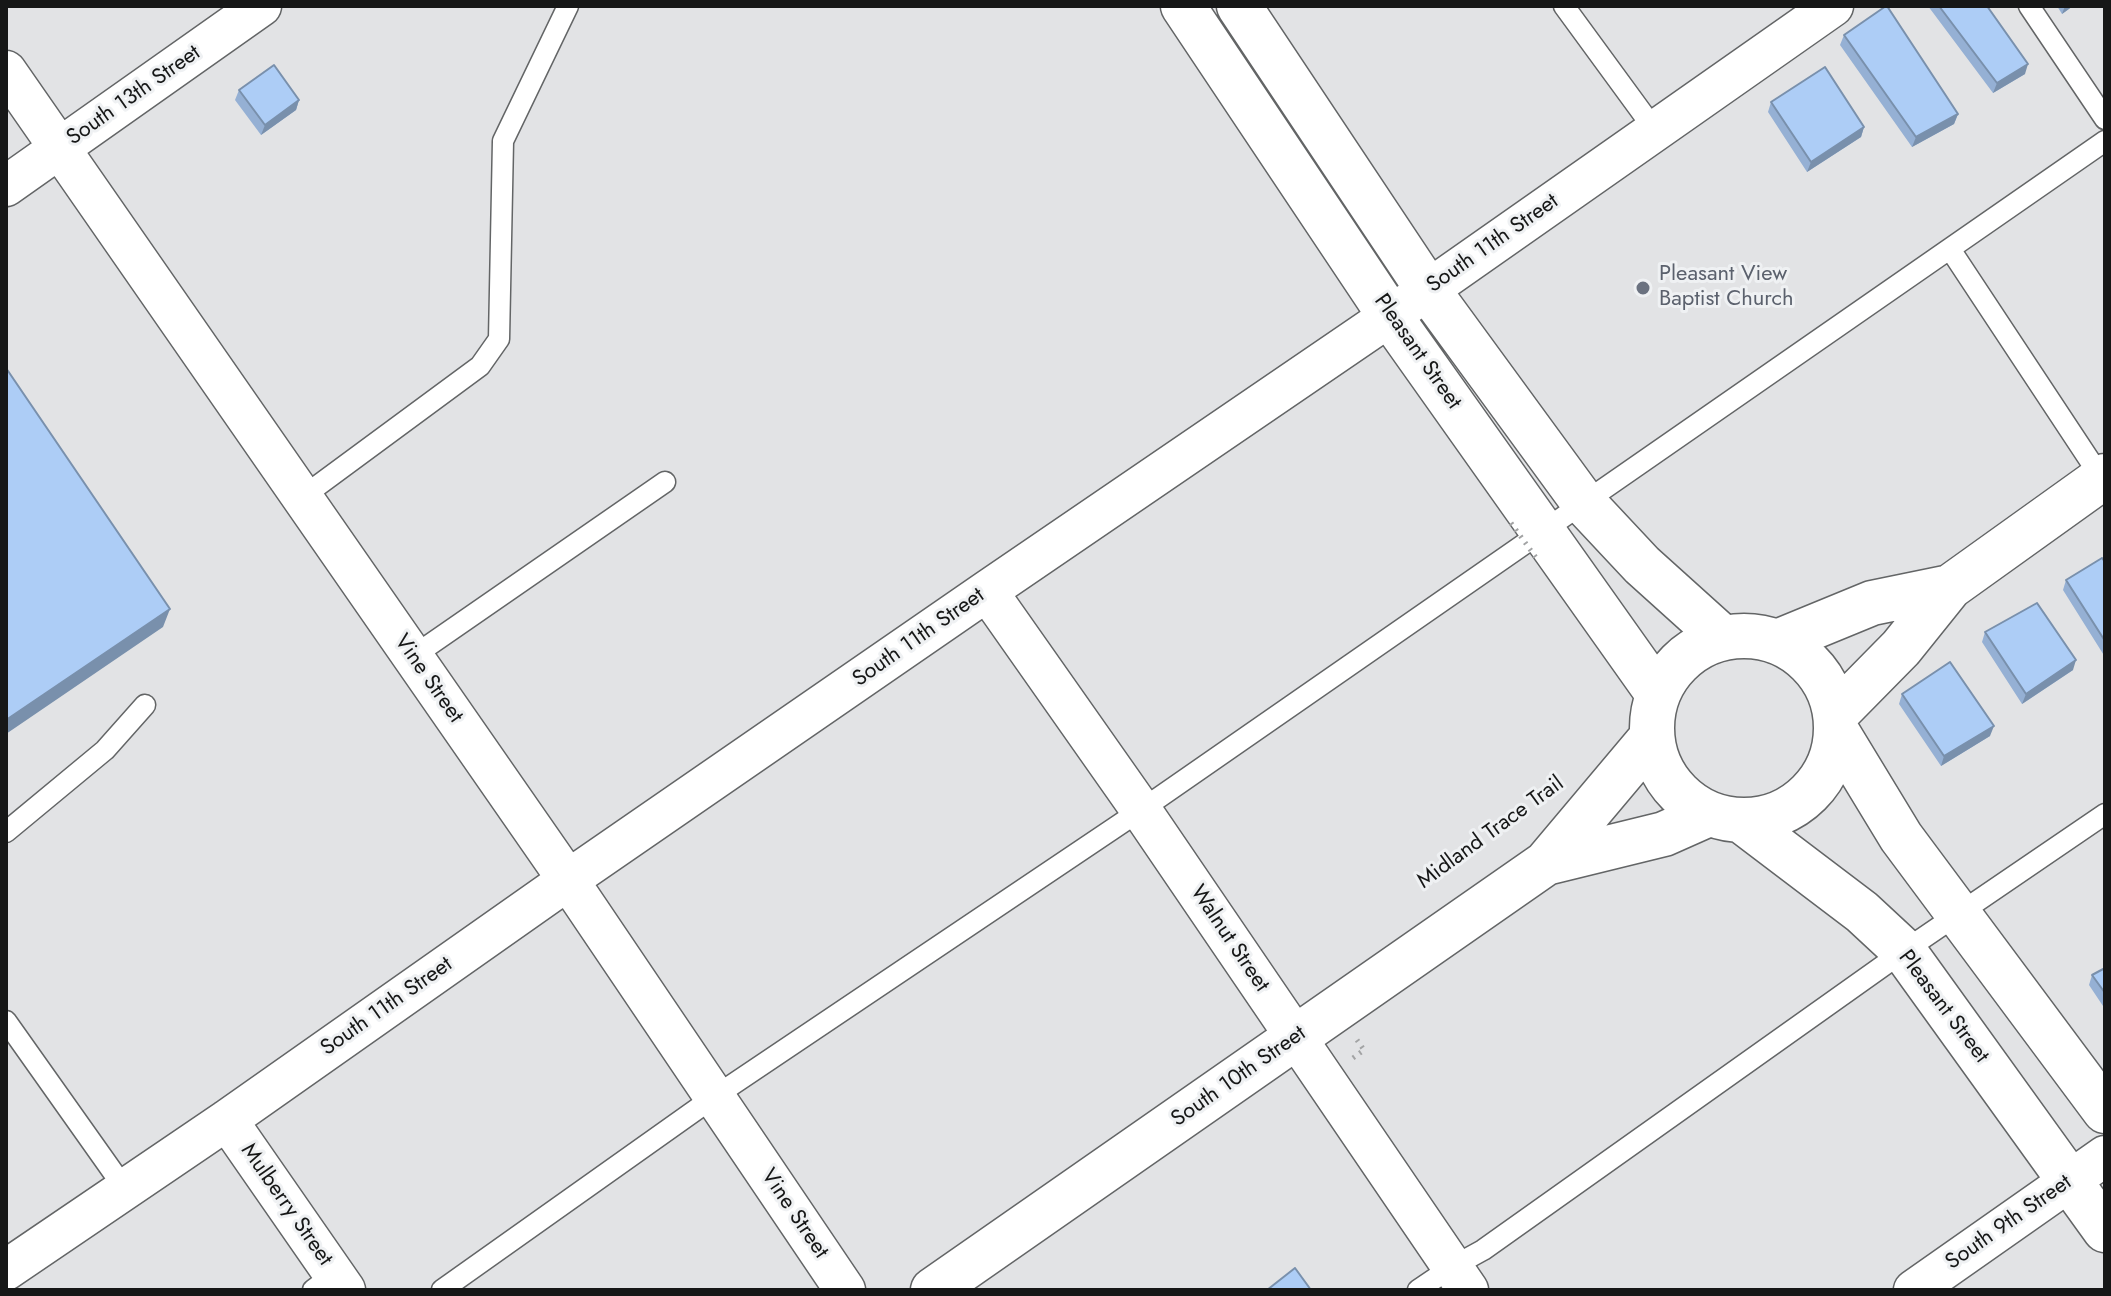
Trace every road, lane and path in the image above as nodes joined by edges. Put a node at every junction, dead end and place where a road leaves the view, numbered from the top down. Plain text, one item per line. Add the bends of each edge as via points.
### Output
1 (261, 6) edge
2 (568, 6) edge
3 (1183, 6) edge
4 (1239, 6) edge
5 (1564, 6) edge
6 (1833, 6) edge
7 (2029, 6) edge
8 (6, 71) edge
9 (2105, 119) edge
10 (1654, 129) junction
11 (2105, 141) edge
12 (59, 149) junction
13 (6, 186) edge
14 (1950, 249) junction
15 (1428, 290) junction
16 (1390, 316) junction
17 (2103, 478) edge
18 (665, 482) dead end
19 (301, 498) junction
20 (1583, 502) junction
21 (1532, 545) junction
22 (1950, 587) junction
23 (987, 591) junction
24 (1723, 638) junction
25 (1777, 642) junction
26 (412, 657) junction
27 (1658, 694) junction
28 (145, 705) dead end
29 (1836, 722) junction
30 (1652, 737) junction
31 (1141, 810) junction
32 (2105, 814) edge
33 (1725, 817) junction
34 (6, 832) edge
35 (1546, 863) junction
36 (568, 880) junction
37 (1960, 913) junction
38 (1904, 951) junction
39 (6, 1021) edge
40 (1296, 1037) junction
41 (714, 1097) junction
42 (2105, 1111) edge
43 (227, 1120) junction
44 (2088, 1168) edge
45 (125, 1189) junction
46 (2105, 1230) edge
47 (6, 1270) edge
48 (1460, 1278) edge
49 (331, 1285) edge
50 (442, 1290) edge
51 (845, 1290) edge
52 (933, 1290) edge
53 (1418, 1290) edge
54 (1914, 1290) edge

1 - 12 street, South 13th Street
2 - 19 lane via 503,141 499,339 480,366
3 - 16 street, Pleasant Street
4 - 15 street, Pleasant Street
5 - 10 lane
6 - 10 street, South 11th Street
7 - 9 lane
8 - 12 street, Vine Street
10 - 15 street, South 11th Street
11 - 14 lane
12 - 13 street, South 13th Street
12 - 19 street, Vine Street
14 - 17 lane
14 - 20 lane
15 - 16 street, South 11th Street
15 - 20 street, Pleasant Street
16 - 21 street, Pleasant Street
16 - 23 street, South 11th Street
17 - 22 street
18 - 26 lane
19 - 26 street, Vine Street
20 - 21 lane
20 - 24 street, Pleasant Street via 1642,565
21 - 27 street, Pleasant Street
21 - 31 lane
22 - 25 street via 1872,603
22 - 29 street
23 - 31 street, Walnut Street
23 - 36 street, South 11th Street
24 - 25 street
24 - 27 street via 1695,650
25 - 29 street via 1819,675
26 - 36 street, Vine Street
27 - 30 street
28 - 34 lane via 105,750
29 - 33 street via 1831,759 1797,805 1771,817
29 - 37 street via 1901,837
30 - 33 street via 1664,775 1684,798
30 - 35 street, South 10th Street
31 - 40 street, Walnut Street
31 - 41 lane
32 - 37 lane
33 - 35 street, South 10th Street
33 - 38 street, Pleasant Street via 1862,912
35 - 40 street, South 10th Street
36 - 41 street, Vine Street
36 - 43 street, South 11th Street
37 - 38 lane
37 - 42 street
38 - 44 street, Pleasant Street
38 - 48 lane via 1483,1250
39 - 45 lane
40 - 48 street, Walnut Street
40 - 52 street, South 10th Street
41 - 50 lane
41 - 51 street, Vine Street
43 - 45 street, South 11th Street
43 - 49 street, Mulberry Street
44 - 46 street, Pleasant Street
44 - 54 street, South 9th Street
45 - 47 street, South 11th Street
48 - 53 lane

